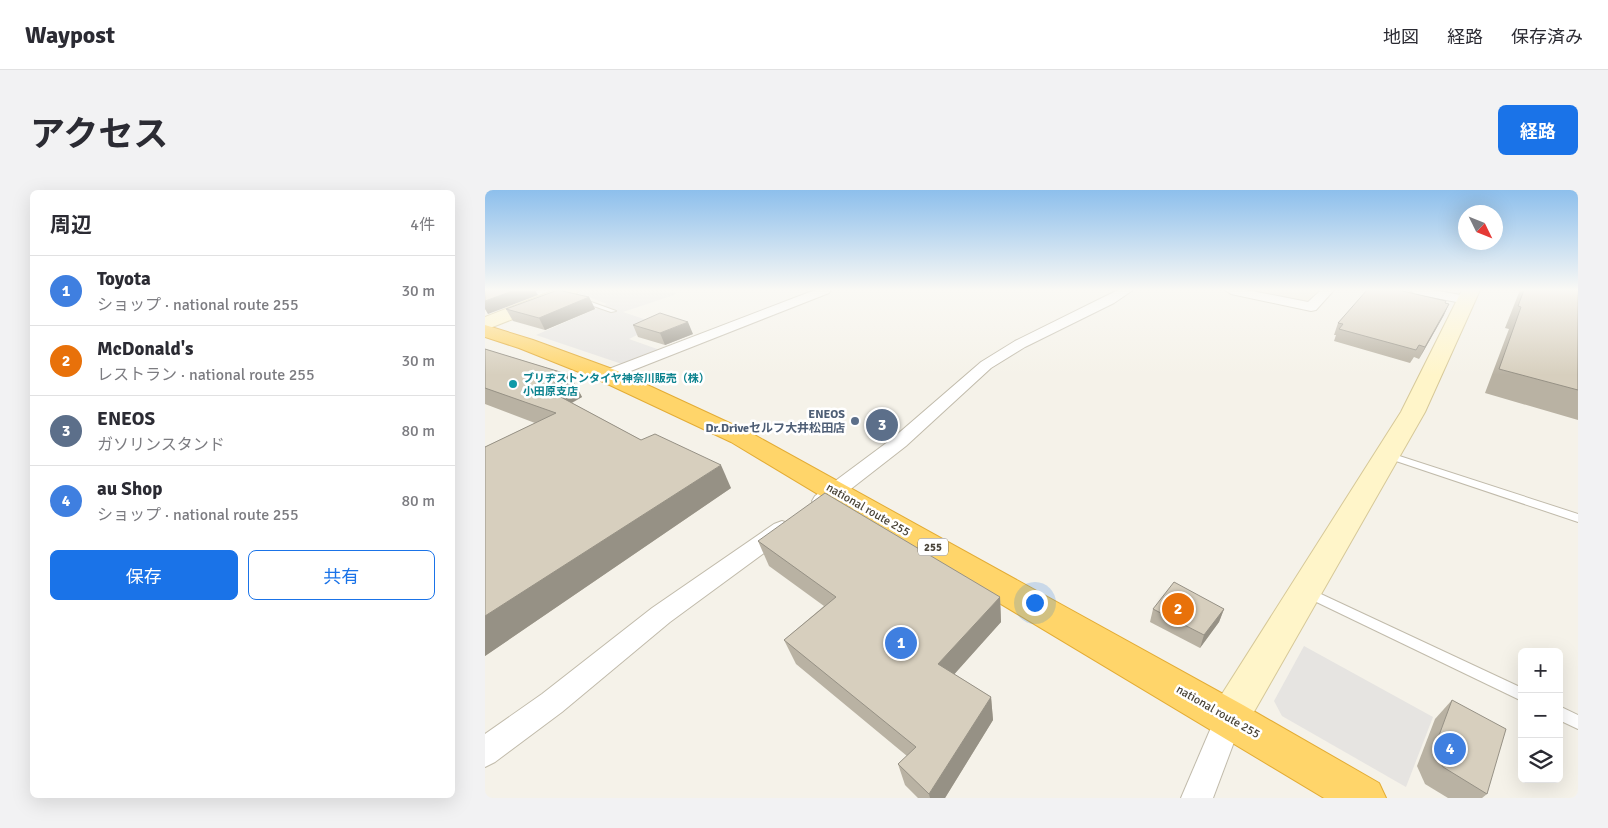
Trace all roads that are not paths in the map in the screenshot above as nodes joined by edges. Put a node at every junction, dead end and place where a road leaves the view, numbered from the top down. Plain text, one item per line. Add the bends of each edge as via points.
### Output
1 (499, 318) edge
2 (752, 318) edge
3 (1074, 318) edge
4 (1458, 318) edge
5 (485, 324) edge
6 (485, 331) edge
7 (607, 375) junction
8 (1387, 454) junction
9 (836, 491) junction
10 (1578, 518) edge
11 (1305, 592) junction
12 (1518, 693) edge
13 (1563, 715) edge
14 (1229, 718) junction
15 (1578, 722) edge
16 (485, 752) edge
17 (1197, 798) edge
18 (1364, 798) edge

1 - 5 street
2 - 7 street
3 - 9 street via 1013,348 987,365 923,422
4 - 8 street via 1413,412
6 - 7 highway, national route 255 / 255
7 - 9 highway, national route 255 / 255 via 740,436
8 - 10 lane
8 - 11 street
9 - 14 highway, national route 255 / 255
9 - 16 street via 661,615
11 - 12 lane
11 - 14 street
13 - 15 lane
14 - 17 street
14 - 18 highway, national route 255 / 255

